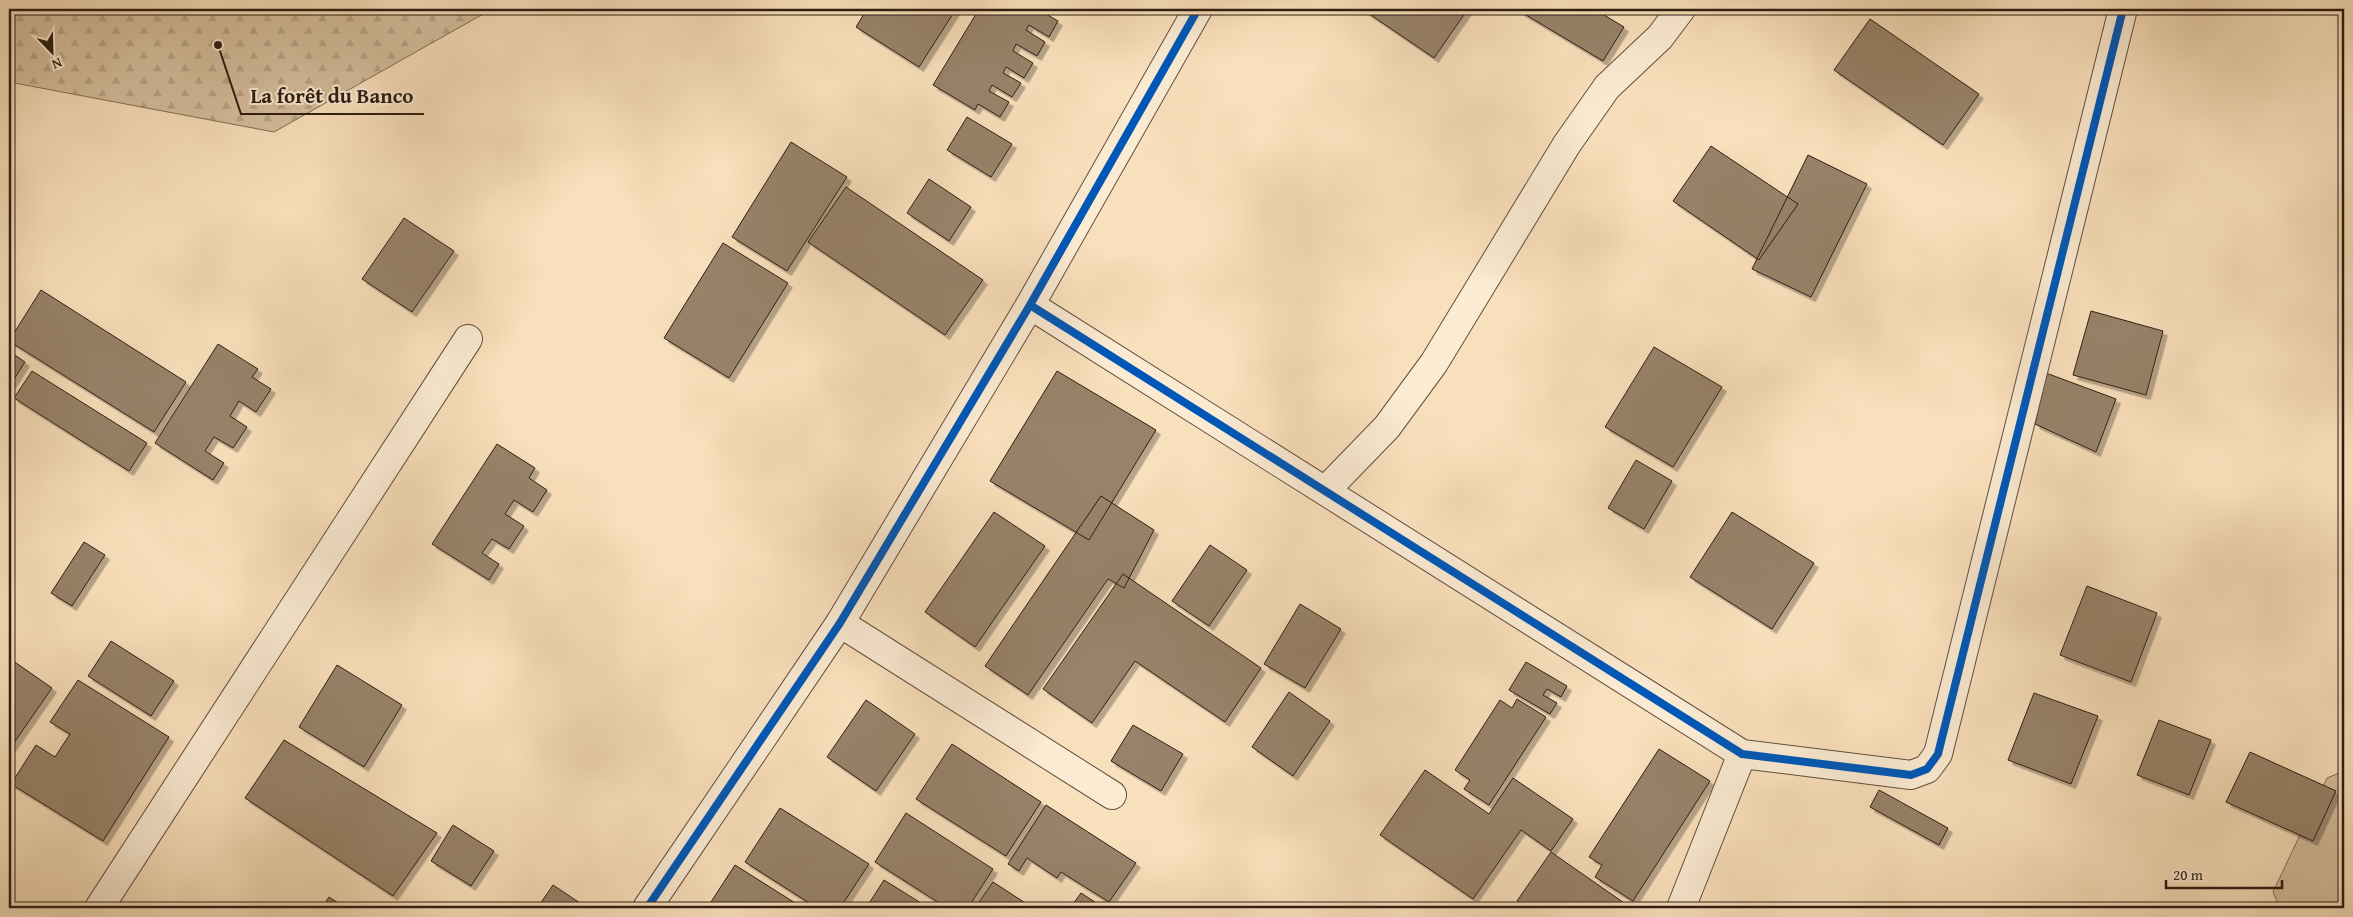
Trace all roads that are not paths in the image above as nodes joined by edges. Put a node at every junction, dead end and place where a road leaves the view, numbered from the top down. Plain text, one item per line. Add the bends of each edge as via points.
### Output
1 (1198, 9) edge
2 (1682, 9) edge
3 (2123, 9) edge
4 (1030, 306) junction
5 (468, 340) dead end
6 (1324, 491) junction
7 (840, 623) junction
8 (1742, 754) junction
9 (1112, 795) dead end
10 (98, 908) edge
11 (647, 908) edge
12 (1681, 908) edge

1 - 4 street
2 - 6 street via 1660,37 1607,87 1567,144 1434,363 1387,427
3 - 8 street via 1938,754 1927,769 1912,775
4 - 6 street
4 - 7 street
5 - 10 street
6 - 8 street
7 - 9 street
7 - 11 street
8 - 12 street

